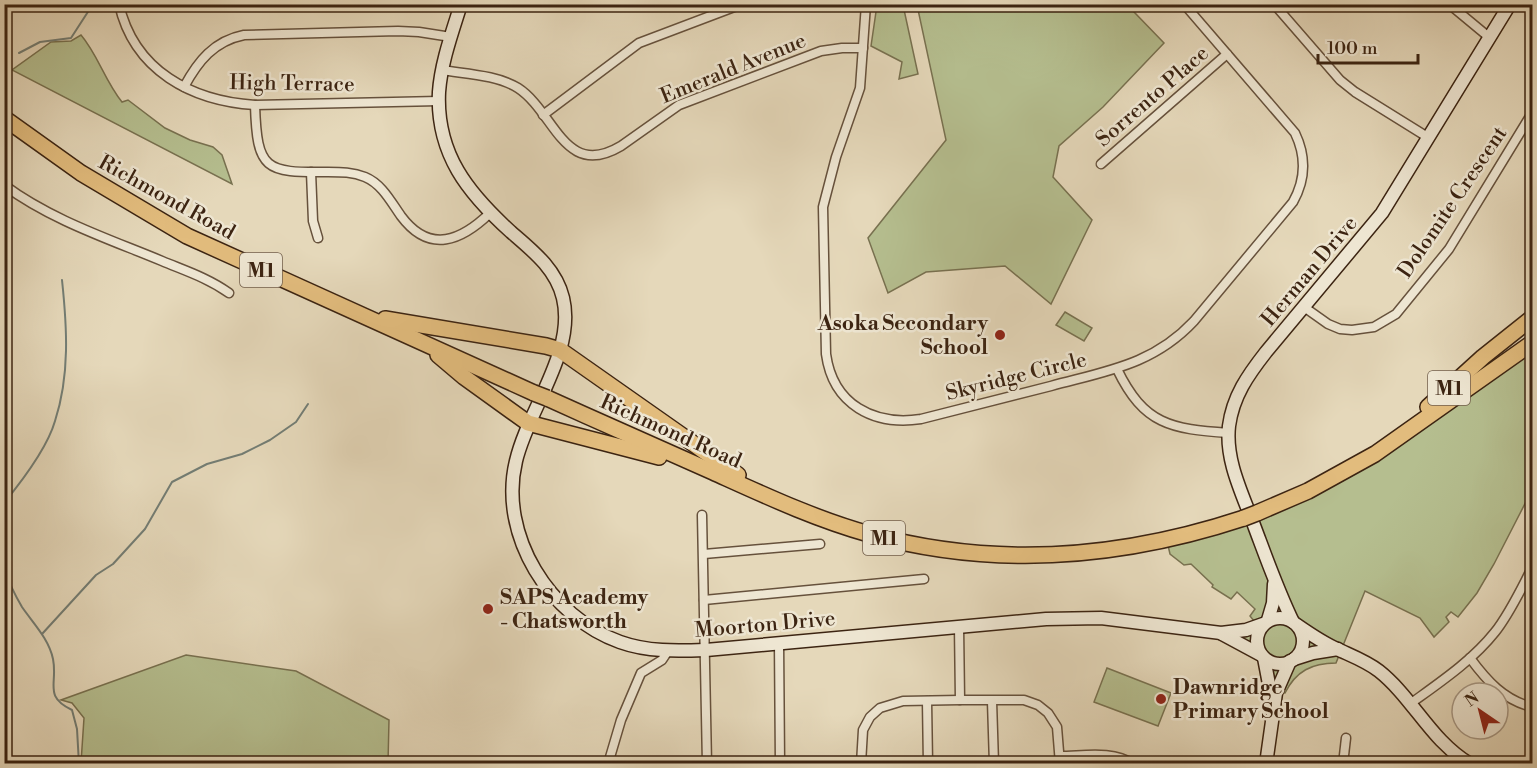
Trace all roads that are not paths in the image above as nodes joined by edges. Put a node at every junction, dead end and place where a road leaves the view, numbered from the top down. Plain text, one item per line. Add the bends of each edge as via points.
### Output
1 (119, 4) edge
2 (461, 4) edge
3 (742, 4) edge
4 (866, 4) edge
5 (1184, 4) edge
6 (1274, 4) edge
7 (1449, 4) edge
8 (1510, 4) edge
9 (451, 37) junction
10 (1490, 38) junction
11 (863, 48) junction
12 (1227, 54) junction
13 (442, 70) junction
14 (184, 87) junction
15 (439, 101) junction
16 (255, 105) junction
17 (1533, 113) edge
18 (543, 115) junction
19 (4, 117) edge
20 (1428, 138) junction
21 (1101, 164) dead end
22 (311, 172) junction
23 (4, 185) edge
24 (490, 213) junction
25 (318, 238) dead end
26 (229, 293) dead end
27 (329, 300) junction
28 (1304, 307) junction
29 (1533, 318) edge
30 (1533, 343) edge
31 (426, 344) junction
32 (560, 350) junction
33 (1117, 369) junction
34 (542, 392) junction
35 (528, 423) junction
36 (1229, 433) junction
37 (1365, 458) junction
38 (742, 485) junction
39 (702, 515) dead end
40 (826, 521) junction
41 (820, 544) dead end
42 (704, 554) junction
43 (1533, 568) edge
44 (924, 579) dead end
45 (1274, 580) junction
46 (704, 600) junction
47 (1266, 622) junction
48 (1295, 624) junction
49 (959, 626) junction
50 (1221, 633) junction
51 (778, 642) junction
52 (1338, 649) junction
53 (705, 650) junction
54 (668, 651) junction
55 (1263, 657) junction
56 (1470, 658) junction
57 (1292, 660) junction
58 (960, 700) junction
59 (992, 700) junction
60 (927, 701) junction
61 (1410, 704) junction
62 (1272, 707) junction
63 (1533, 707) edge
64 (1346, 738) dead end
65 (1060, 760) edge
66 (608, 764) edge
67 (707, 764) edge
68 (780, 764) edge
69 (861, 764) edge
70 (928, 764) edge
71 (994, 764) edge
72 (1133, 764) edge
73 (1266, 764) edge
74 (1343, 764) edge
75 (1470, 764) edge

1 - 14 street, High Terrace via 125,26 141,52 159,71
2 - 9 street, Moorton Drive
3 - 18 street via 639,43
4 - 11 street, Skyridge Circle
5 - 12 street, Skyridge Circle
6 - 20 street via 1340,80
7 - 10 street
8 - 10 street, Herman Drive
9 - 13 street, Moorton Drive
9 - 14 street via 398,31 244,35 225,41 208,53
10 - 20 street, Herman Drive
11 - 18 street, Emerald Avenue via 821,51 679,105 604,155 585,155 572,149
11 - 33 street, Skyridge Circle via 860,88 823,207 826,354 832,378 842,393 869,414 892,421 910,421
12 - 21 street, Sorrento Place
12 - 33 street, Skyridge Circle via 1294,133 1303,158 1301,185 1293,202 1185,330 1157,352
13 - 15 street, Moorton Drive
13 - 18 street, Emerald Avenue via 507,82 521,90
14 - 16 street, High Terrace via 225,102
15 - 16 street, High Terrace
15 - 24 street, Moorton Drive via 450,156 463,181
16 - 22 street via 256,136 264,158 283,171
17 - 28 street, Dolomite Crescent via 1449,249 1396,314 1374,327 1352,330 1328,324
19 - 27 highway, Richmond Road / M1 via 81,174 157,220
20 - 28 street, Herman Drive via 1382,213
22 - 24 street via 348,172 371,180 412,229 434,239 466,233
22 - 25 street via 313,221
23 - 26 street via 36,206 205,277
24 - 32 street, Moorton Drive via 540,258 559,287 566,321
27 - 31 highway, Richmond Road / M1
27 - 32 highway via 398,322
28 - 36 street, Herman Drive via 1242,386
29 - 37 highway, M1
30 - 37 highway, M1
31 - 34 highway, Richmond Road / M1
31 - 35 highway
32 - 34 street, Moorton Drive
32 - 40 highway via 728,469
33 - 36 street via 1136,401 1162,421 1189,430
34 - 35 street, Moorton Drive
34 - 38 highway, Richmond Road / M1
35 - 38 highway via 652,455
35 - 54 street, Moorton Drive via 513,486 518,527 533,568 570,613 596,630 630,645
36 - 45 street, Herman Drive via 1232,463
37 - 40 highway, Richmond Road / M1 via 1308,491 1251,516 1180,538 1084,554 997,555 931,548
38 - 40 highway, Richmond Road / M1
39 - 42 street
41 - 42 street
42 - 46 street
43 - 56 street via 1496,632
44 - 46 street
45 - 47 street, Herman Drive via 1273,603
45 - 48 street, Herman Drive
46 - 53 street
47 - 48 street via 1281,617
47 - 50 street, Moorton Drive via 1246,630
47 - 55 street via 1256,639
48 - 52 street
48 - 57 street via 1303,643
49 - 50 street, Moorton Drive via 1101,618
49 - 51 street, Moorton Drive
49 - 58 street
50 - 55 street, Moorton Drive
51 - 53 street, Moorton Drive
51 - 68 street
52 - 57 street
52 - 61 street via 1380,671
53 - 54 street, Moorton Drive
53 - 67 street
54 - 66 street via 662,660 641,673
55 - 57 street via 1277,664
55 - 62 street
56 - 61 street
56 - 63 street via 1499,692 1514,702
57 - 62 street
58 - 59 street
58 - 60 street
59 - 65 street via 1024,700 1044,709 1057,727
59 - 71 street
60 - 69 street via 894,702 874,712 863,730
60 - 70 street
61 - 75 street via 1436,737
62 - 73 street
64 - 74 street
65 - 72 street via 1105,755

